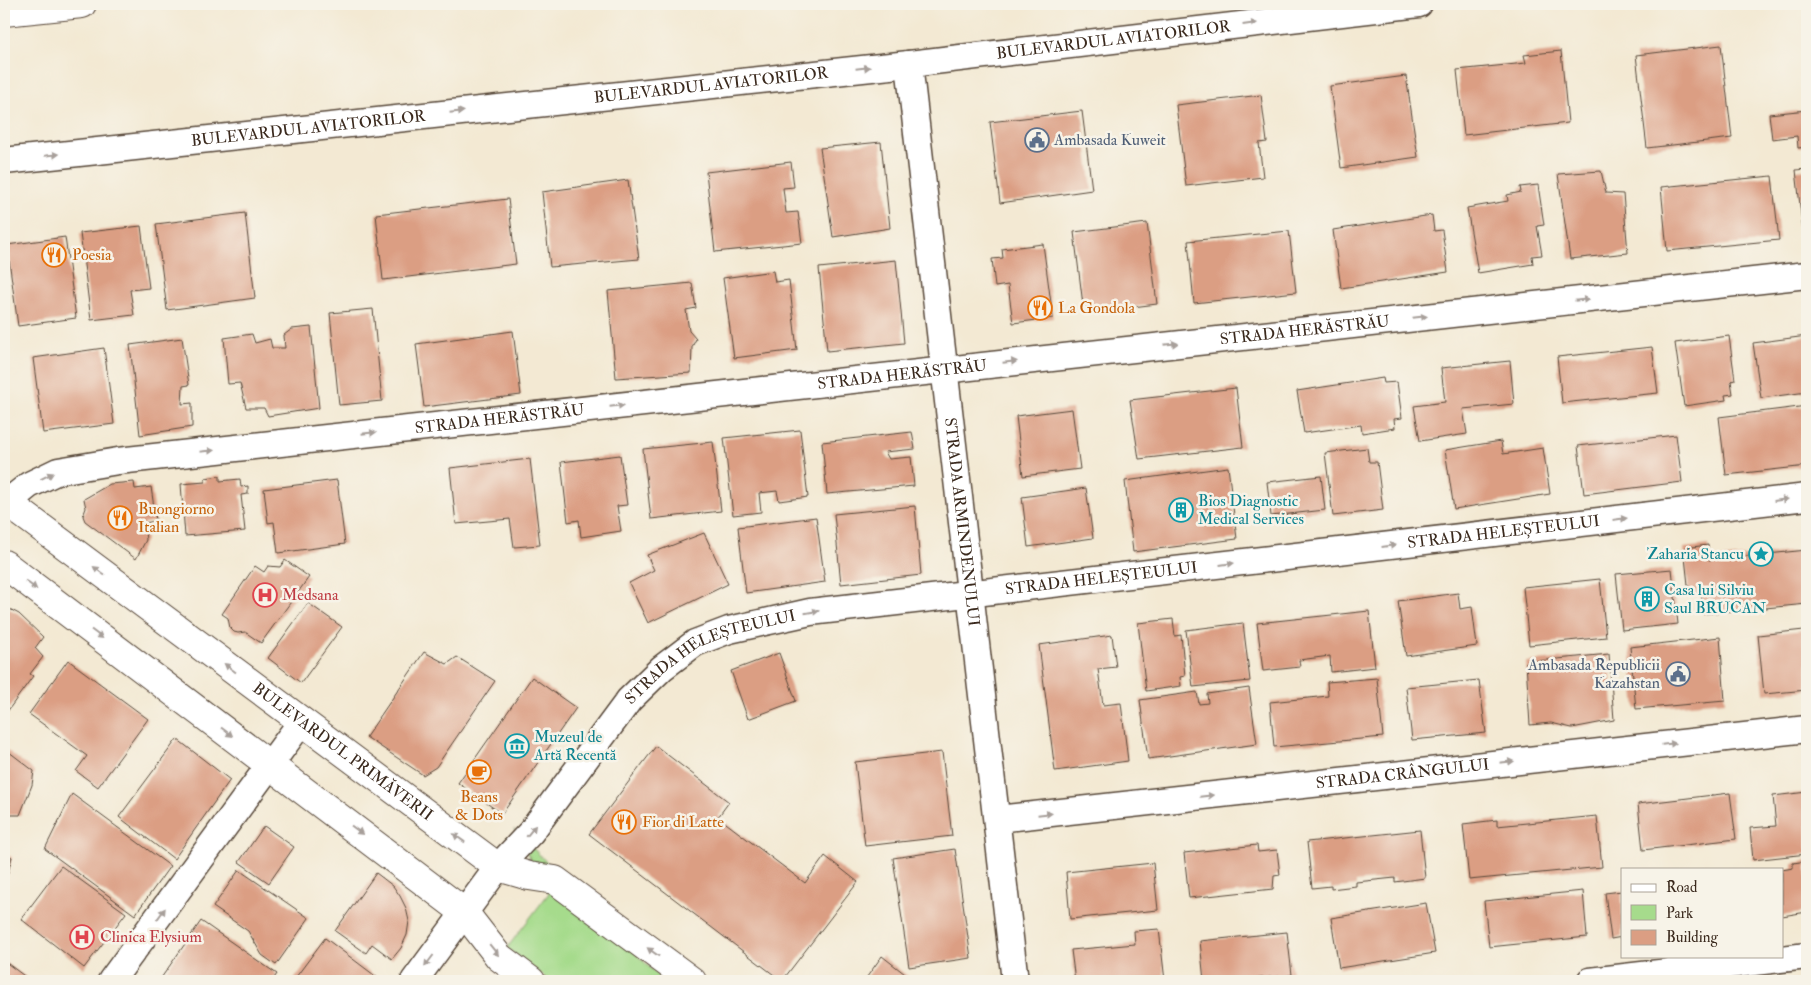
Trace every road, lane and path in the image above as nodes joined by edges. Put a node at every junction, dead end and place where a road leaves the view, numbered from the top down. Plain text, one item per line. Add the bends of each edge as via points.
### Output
1 (82, 4) edge
2 (1419, 4) edge
3 (4, 12) edge
4 (909, 64) junction
5 (4, 161) edge
6 (1807, 275) edge
7 (944, 369) junction
8 (1807, 497) edge
9 (5, 502) edge
10 (4, 564) edge
11 (970, 594) junction
12 (302, 722) junction
13 (1807, 729) edge
14 (270, 764) junction
15 (996, 820) junction
16 (498, 867) junction
17 (464, 912) junction
18 (1807, 956) edge
19 (112, 981) edge
20 (414, 981) edge
21 (531, 981) edge
22 (692, 981) edge
23 (1015, 981) edge
24 (1590, 981) edge

1 - 3 street
4 -> 2 street, BULEVARDUL AVIATORILOR
5 -> 4 street, BULEVARDUL AVIATORILOR
4 - 7 street, STRADA ARMINDENULUI
7 -> 6 street, STRADA HERĂSTRĂU
9 -> 7 street, STRADA HERĂSTRĂU via 29,485 58,471 118,461
7 - 11 street, STRADA ARMINDENULUI
11 -> 8 street, STRADA HELEȘTEULUI
12 -> 9 street, BULEVARDUL PRIMĂVERII
10 -> 14 street
11 - 15 street, STRADA ARMINDENULUI
16 -> 11 street, STRADA HELEȘTEULUI via 531,832 629,700 662,668 695,643 729,630 810,612
12 - 14 street
16 -> 12 street, BULEVARDUL PRIMĂVERII
15 -> 13 street, STRADA CRÂNGULUI
14 -> 17 street
19 -> 14 street
15 - 23 street, STRADA ARMINDENULUI
16 - 17 street, STRADA HELEȘTEULUI
22 -> 16 street, BULEVARDUL PRIMĂVERII via 555,880
17 -> 20 street, STRADA HELEȘTEULUI
17 -> 21 street via 500,957
18 - 24 street

